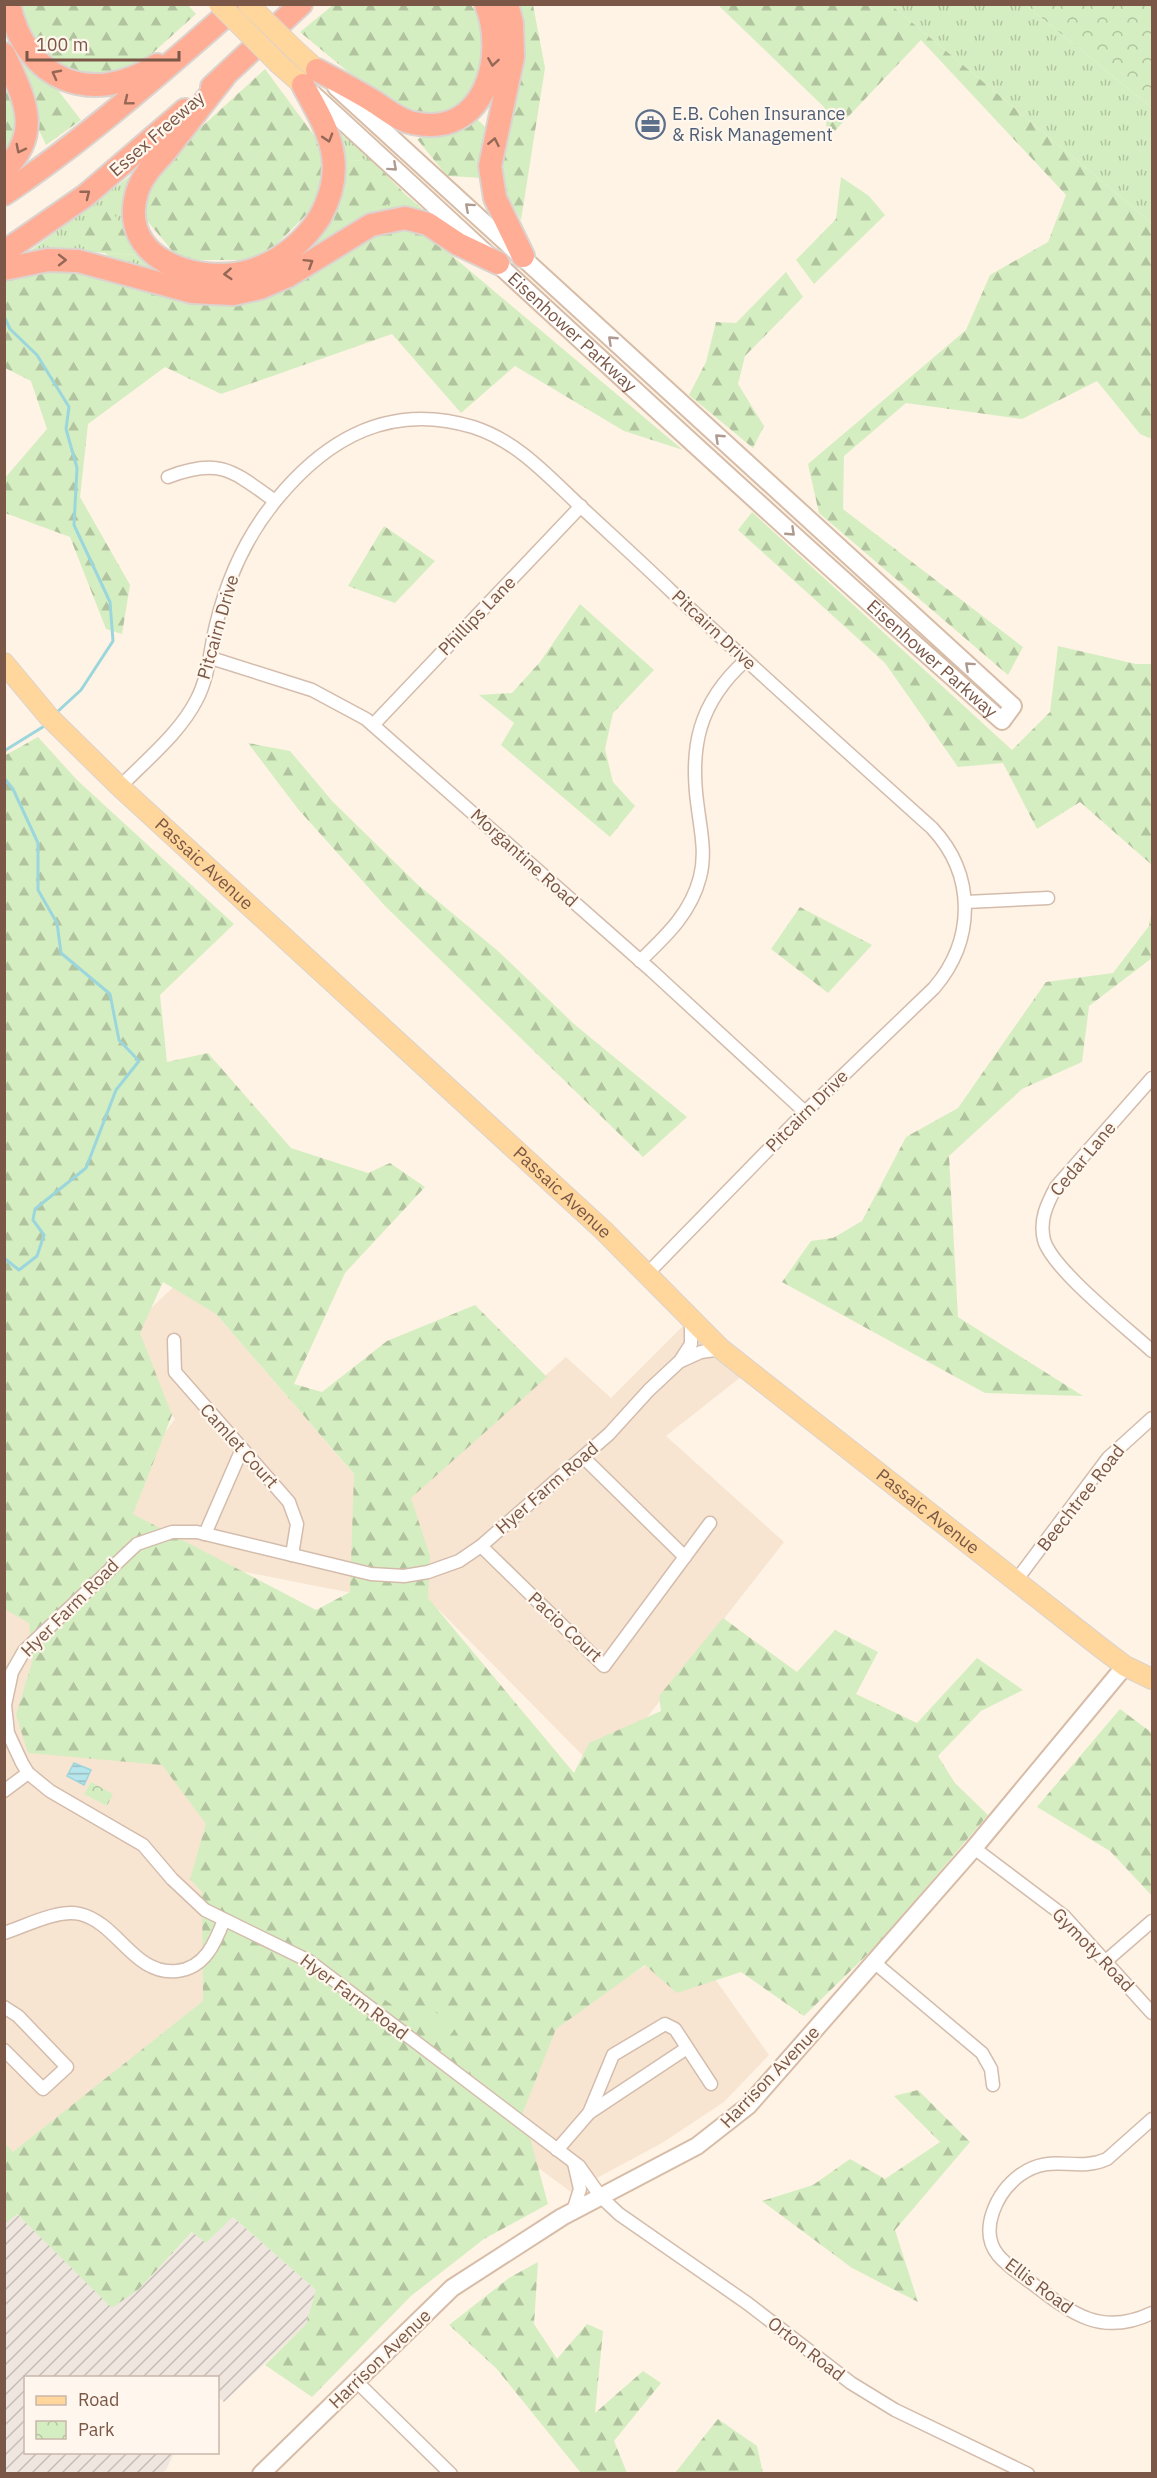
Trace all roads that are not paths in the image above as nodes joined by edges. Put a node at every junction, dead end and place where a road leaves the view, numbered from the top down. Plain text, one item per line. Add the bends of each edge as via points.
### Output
1 (9, 4) edge
2 (219, 4) edge
3 (239, 4) edge
4 (248, 4) edge
5 (486, 4) edge
6 (507, 4) edge
7 (300, 7) edge
8 (204, 35) junction
9 (4, 54) edge
10 (224, 77) junction
11 (310, 77) junction
12 (4, 170) edge
13 (4, 194) edge
14 (4, 252) edge
15 (522, 256) junction
16 (498, 263) junction
17 (4, 269) edge
18 (168, 477) dead end
19 (275, 501) junction
20 (581, 506) junction
21 (211, 658) junction
22 (746, 660) junction
23 (4, 663) edge
24 (373, 725) junction
25 (120, 787) junction
26 (1048, 898) dead end
27 (966, 902) junction
28 (640, 961) junction
29 (1151, 1081) edge
30 (805, 1112) junction
31 (647, 1274) junction
32 (691, 1319) junction
33 (174, 1340) dead end
34 (721, 1349) junction
35 (1152, 1352) edge
36 (680, 1361) junction
37 (1152, 1418) edge
38 (242, 1449) junction
39 (583, 1457) junction
40 (710, 1523) dead end
41 (205, 1534) junction
42 (481, 1546) junction
43 (291, 1555) junction
44 (685, 1557) junction
45 (1015, 1582) junction
46 (1125, 1666) junction
47 (1152, 1679) edge
48 (7, 1682) edge
49 (28, 1773) junction
50 (4, 1791) edge
51 (974, 1848) junction
52 (225, 1920) junction
53 (1152, 1921) edge
54 (4, 1933) edge
55 (1107, 1960) junction
56 (875, 1963) junction
57 (4, 2007) edge
58 (1152, 2013) edge
59 (687, 2048) junction
60 (4, 2050) edge
61 (711, 2084) dead end
62 (993, 2085) dead end
63 (589, 2113) junction
64 (1152, 2120) edge
65 (556, 2150) junction
66 (573, 2162) junction
67 (601, 2197) junction
68 (573, 2211) junction
69 (1152, 2313) edge
70 (357, 2382) junction
71 (261, 2474) edge
72 (451, 2474) edge
73 (1028, 2474) edge

8 -> 1 highway via 132,78 105,86 79,84 45,68 28,51
2 - 11 main road, Eisenhower Parkway, bridge via 279,64
3 - 8 highway
4 - 11 main road, Eisenhower Parkway, bridge via 294,49
5 -> 11 highway via 495,35 492,70 476,102 451,121 434,125 407,122
15 -> 6 highway via 491,183 490,166 513,57
7 - 10 highway, Essex Freeway
8 -> 13 highway via 86,135
9 -> 12 highway via 28,119 22,146
11 -> 10 highway via 333,156 333,183 322,213 308,235 274,261 238,273 200,274 164,262 148,248 137,228 135,202 144,176
14 -> 10 highway, Essex Freeway via 86,196
15 -> 11 street, Eisenhower Parkway
11 -> 16 street, Eisenhower Parkway
16 -> 15 street, Eisenhower Parkway via 1002,721 1013,706
17 -> 16 highway via 48,260 78,261 192,292 233,294 288,276 371,225 405,218 428,224
18 - 19 street via 198,468 228,469
19 - 20 street, Pitcairn Drive via 309,462 338,441 388,423 423,419 458,423 507,442 536,463
19 - 21 street, Pitcairn Drive via 236,566 215,628
20 - 22 street, Pitcairn Drive
20 - 24 street, Phillips Lane
21 - 24 street, Morgantine Road via 312,690
21 - 25 street, Pitcairn Drive via 198,698 186,717
22 - 27 street, Pitcairn Drive via 940,837 958,867
22 - 28 street via 716,693 698,733 694,777 704,851 696,891 676,926
23 - 25 main road, Passaic Avenue via 52,721
24 - 28 street, Morgantine Road
25 - 31 main road, Passaic Avenue
26 - 27 street
27 - 30 street, Pitcairn Drive via 963,936 943,977
28 - 30 street, Morgantine Road
29 - 35 street, Cedar Lane via 1056,1187 1042,1223 1050,1255
30 - 31 street, Pitcairn Drive
31 - 32 main road, Passaic Avenue
32 - 34 main road, Passaic Avenue
32 - 36 street, Hyer Farm Road via 691,1344
33 - 38 street, Camlet Court via 175,1372
34 - 36 street, Hyer Farm Road
34 - 45 main road, Passaic Avenue
36 - 39 street, Hyer Farm Road
37 - 45 street, Beechtree Road via 1108,1458
38 - 41 street
38 - 43 street, Camlet Court via 294,1510 296,1534
39 - 42 street, Hyer Farm Road
39 - 44 street
40 - 44 street, Pacio Court
41 - 43 street, Hyer Farm Road
41 - 48 street, Hyer Farm Road via 163,1534 144,1539 129,1550 34,1639
42 - 43 street, Hyer Farm Road via 448,1566 404,1576 370,1574
42 - 44 street, Pacio Court via 604,1666
45 - 46 main road, Passaic Avenue
46 - 47 main road, Passaic Avenue
46 - 51 street, Harrison Avenue
48 - 49 street, Hyer Farm Road via 8,1733
49 - 50 street
49 - 52 street, Hyer Farm Road via 50,1791 134,1838 195,1902
51 - 55 street, Gymoty Road via 1064,1916
51 - 56 street, Harrison Avenue
52 - 54 street via 200,1963 171,1972 143,1962 99,1923 82,1915 59,1915
52 - 65 street, Hyer Farm Road via 309,1961
53 - 55 street
55 - 58 street, Gymoty Road
56 - 62 street via 982,2054 991,2069
56 - 67 street, Harrison Avenue via 748,2106 718,2132
57 - 60 street via 18,2016 67,2067 43,2089
59 - 61 street
59 - 63 street
59 - 63 street via 675,2029 665,2024 613,2055
63 - 65 street
64 - 69 street, Ellis Road via 1107,2159 1088,2165 1050,2163 1022,2174 1005,2190 990,2223 990,2240 1004,2262 1067,2310 1082,2318 1118,2323
65 - 66 street, Hyer Farm Road
66 - 67 street, Hyer Farm Road
66 - 68 street via 580,2189
67 - 68 street, Harrison Avenue
67 - 73 street, Orton Road via 619,2214 747,2302 851,2384 895,2410
68 - 70 street, Harrison Avenue via 452,2289
70 - 71 street, Harrison Avenue
70 - 72 street

